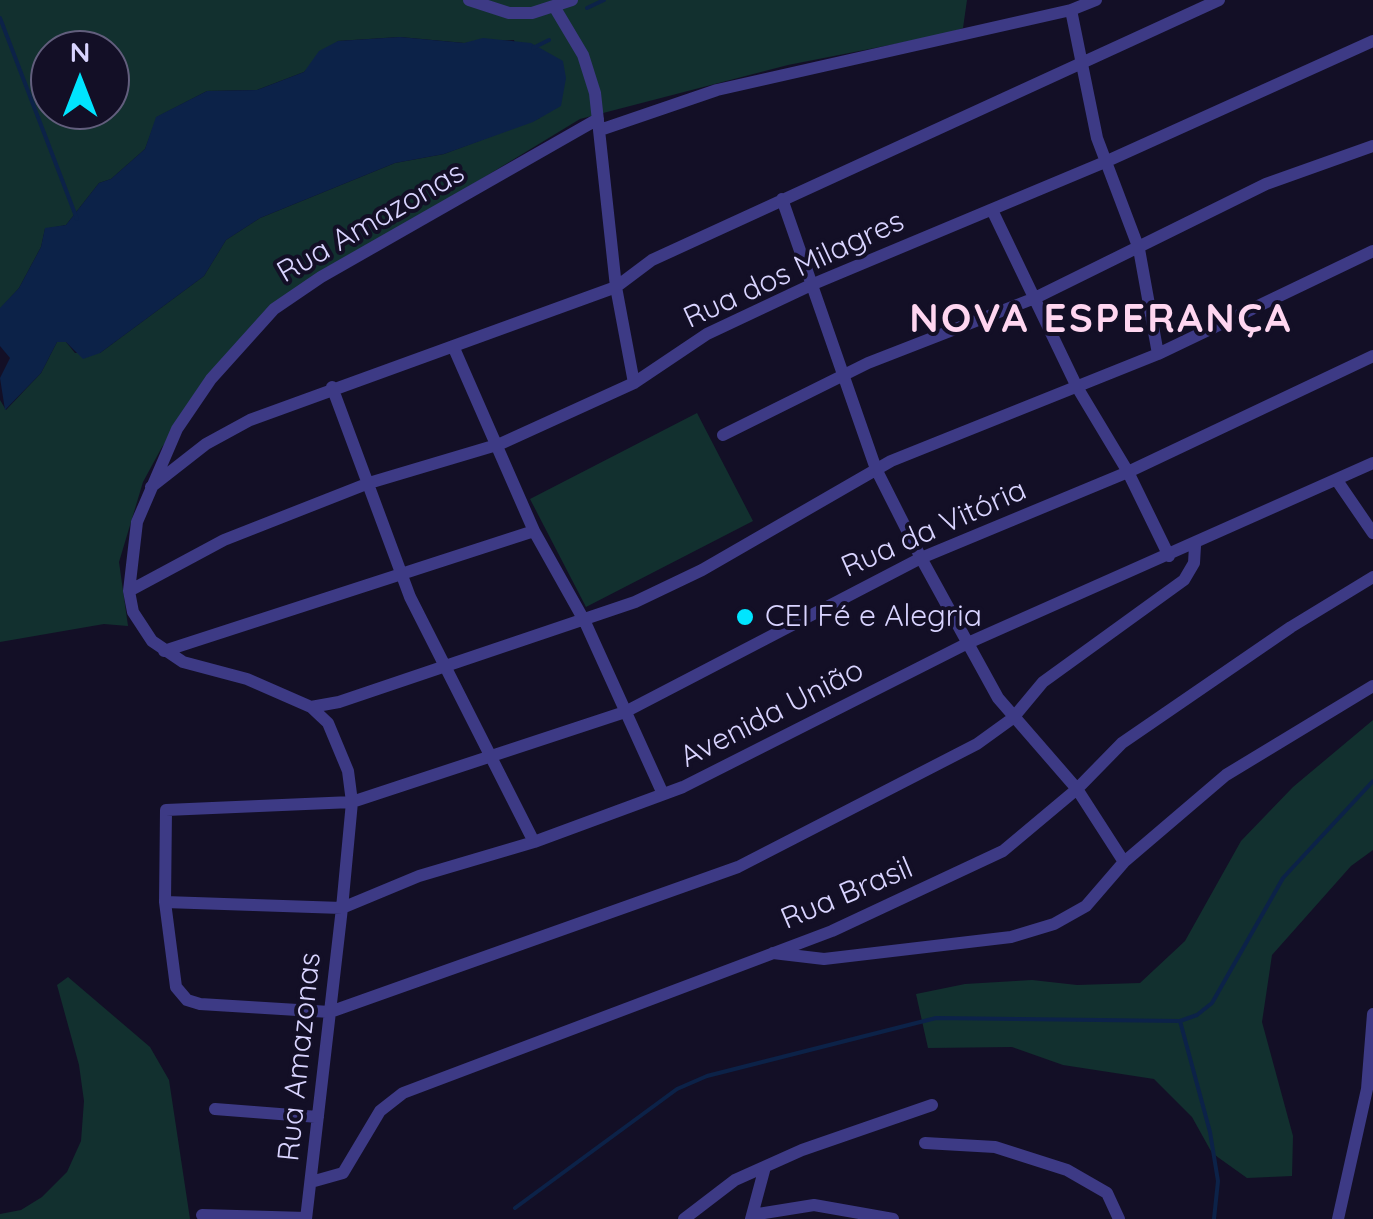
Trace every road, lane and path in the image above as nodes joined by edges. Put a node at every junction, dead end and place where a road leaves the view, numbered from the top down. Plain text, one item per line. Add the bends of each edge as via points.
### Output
1 (469, 0) edge
2 (572, 0) edge
3 (1096, 0) edge
4 (1219, 0) edge
5 (555, 8) junction
6 (1071, 10) junction
7 (1373, 41) edge
8 (1081, 64) junction
9 (599, 124) junction
10 (1373, 146) edge
11 (1104, 162) junction
12 (782, 199) junction
13 (992, 210) junction
14 (1139, 249) junction
15 (1373, 251) edge
16 (811, 284) junction
17 (616, 287) junction
18 (1035, 298) junction
19 (454, 346) junction
20 (1158, 354) junction
21 (1373, 356) edge
22 (842, 375) junction
23 (634, 382) junction
24 (332, 386) junction
25 (1078, 387) junction
26 (723, 435) dead end
27 (500, 444) junction
28 (1373, 464) edge
29 (876, 469) junction
30 (1128, 472) junction
31 (1338, 482) junction
32 (369, 483) junction
33 (149, 489) junction
34 (534, 531) junction
35 (1373, 534) edge
36 (1195, 546) junction
37 (1169, 556) junction
38 (920, 558) junction
39 (401, 576) junction
40 (1373, 577) edge
41 (128, 591) junction
42 (585, 622) junction
43 (968, 643) junction
44 (164, 651) junction
45 (446, 667) junction
46 (1373, 686) edge
47 (311, 707) junction
48 (625, 712) junction
49 (1013, 718) junction
50 (492, 754) junction
51 (1077, 789) junction
52 (664, 794) junction
53 (352, 802) junction
54 (534, 842) junction
55 (1124, 862) junction
56 (165, 902) junction
57 (342, 908) junction
58 (773, 952) junction
59 (330, 1012) junction
60 (1373, 1014) edge
61 (932, 1105) dead end
62 (215, 1109) dead end
63 (318, 1117) junction
64 (925, 1143) dead end
65 (766, 1166) junction
66 (311, 1182) junction
67 (202, 1214) dead end
68 (751, 1217) edge
69 (306, 1218) edge
70 (684, 1219) edge
71 (893, 1219) edge
72 (1118, 1219) edge
73 (1338, 1219) edge

1 - 5 street via 509,13
2 - 5 street
3 - 6 street, Rua Amazonas
4 - 8 street
5 - 9 street via 583,55
6 - 8 street
6 - 9 street, Rua Amazonas via 717,90
7 - 11 street, Rua dos Milagres
8 - 11 street
8 - 12 street
9 - 17 street
9 - 33 street, Rua Amazonas via 310,283 274,310 211,379 177,428
10 - 14 street via 1266,184
11 - 13 street, Rua dos Milagres
11 - 14 street
12 - 16 street
12 - 17 street via 652,260
13 - 16 street, Rua dos Milagres
13 - 18 street
14 - 18 street
14 - 20 street
15 - 20 street
16 - 22 street
16 - 23 street, Rua dos Milagres via 707,334
17 - 19 street
17 - 23 street
18 - 22 street
18 - 25 street
19 - 24 street
19 - 27 street
20 - 25 street
21 - 30 street, Rua da Vitória
22 - 26 street
22 - 29 street
23 - 27 street, Rua dos Milagres
24 - 32 street
24 - 33 street via 226,431
25 - 29 street
25 - 30 street
27 - 32 street, Rua dos Milagres
27 - 34 street
28 - 31 street, Avenida União
29 - 38 street
29 - 42 street via 667,588
30 - 37 street
30 - 38 street, Rua da Vitória
31 - 35 street
31 - 36 street, Avenida União
32 - 39 street
32 - 41 street, Rua dos Milagres via 198,551
33 - 41 street, Rua Amazonas via 132,545
34 - 39 street
34 - 42 street
36 - 37 street, Avenida União
36 - 49 street via 1184,580 1043,682
37 - 43 street, Avenida União
38 - 43 street
38 - 48 street, Rua da Vitória
39 - 44 street
39 - 45 street
40 - 51 street, Rua Brasil via 1122,743
41 - 44 street via 141,626
42 - 45 street
42 - 48 street
43 - 49 street
43 - 52 street, Avenida União
44 - 47 street
45 - 47 street
45 - 50 street
46 - 55 street via 1242,763
47 - 53 street, Rua Amazonas via 340,748
48 - 50 street, Rua da Vitória
48 - 52 street
49 - 51 street
49 - 59 street via 959,755 711,879
50 - 53 street, Rua da Vitória
50 - 54 street
51 - 55 street
51 - 58 street, Rua Brasil via 985,861
52 - 54 street, Avenida União
53 - 56 street, Rua da Vitória via 166,810
53 - 57 street, Rua Amazonas
54 - 57 street, Avenida União via 419,876
55 - 58 street via 1086,906 1032,932 824,960
56 - 57 street, Avenida União
56 - 59 street via 176,987 187,1000
57 - 59 street, Rua Amazonas
58 - 66 street, Rua Brasil via 403,1093 380,1111 342,1173
59 - 63 street, Rua Amazonas
60 - 73 street via 1367,1089
61 - 65 street
62 - 63 street
63 - 66 street, Rua Amazonas
64 - 72 street via 995,1148 1067,1170 1107,1193
65 - 68 street
65 - 70 street via 714,1193
66 - 69 street, Rua Amazonas
67 - 69 street
68 - 71 street via 814,1205

